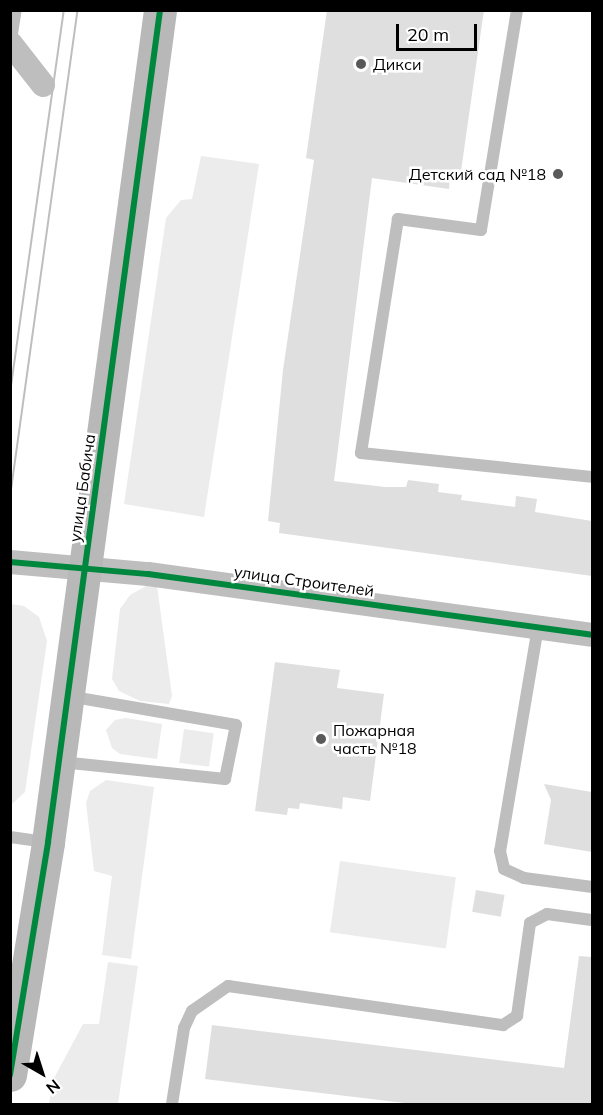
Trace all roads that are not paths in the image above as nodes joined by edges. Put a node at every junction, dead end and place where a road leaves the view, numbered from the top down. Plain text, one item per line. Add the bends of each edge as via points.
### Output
1 (16, 10) edge
2 (160, 10) edge
3 (517, 10) edge
4 (11, 44) edge
5 (43, 85) dead end
6 (592, 477) edge
7 (10, 562) edge
8 (85, 567) junction
9 (538, 627) junction
10 (592, 634) edge
11 (68, 696) junction
12 (59, 762) junction
13 (10, 837) edge
14 (48, 842) junction
15 (592, 886) edge
16 (592, 920) edge
17 (10, 1075) edge
18 (172, 1104) edge

1 - 4 lane
2 - 8 street, улица Бабича
3 - 6 lane via 481,230 398,219 361,453
4 - 5 street
7 - 8 street, улица Строителей
8 - 9 street, улица Строителей
8 - 11 street, улица Бабича
9 - 10 street, улица Строителей
9 - 15 lane via 500,851 504,870 524,878
11 - 12 street, улица Бабича
11 - 12 lane via 236,725 225,779
12 - 14 street, улица Бабича
13 - 14 lane
14 - 17 street, улица Бабича
16 - 18 lane via 547,914 530,923 518,1016 503,1025 228,986 192,1011 184,1028

